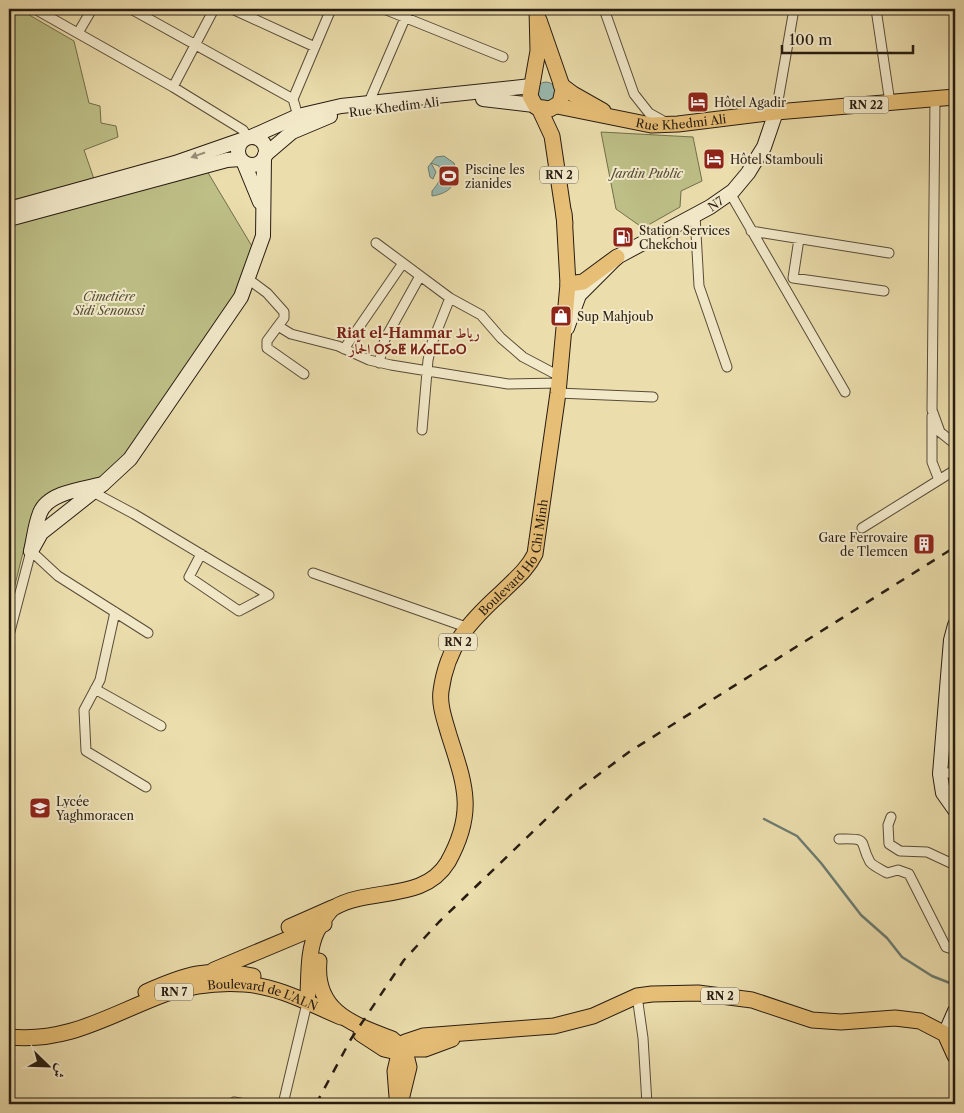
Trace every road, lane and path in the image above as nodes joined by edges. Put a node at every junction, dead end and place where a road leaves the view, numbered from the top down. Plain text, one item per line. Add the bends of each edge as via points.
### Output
1 (35, 9) edge
2 (92, 9) edge
3 (131, 9) edge
4 (214, 9) edge
5 (232, 9) edge
6 (331, 9) edge
7 (384, 9) edge
8 (527, 9) edge
9 (604, 9) edge
10 (794, 9) edge
11 (876, 9) edge
12 (407, 13) edge
13 (538, 15) edge
14 (78, 33) junction
15 (196, 44) junction
16 (315, 47) junction
17 (503, 57) dead end
18 (560, 84) junction
19 (532, 85) junction
20 (172, 87) junction
21 (955, 97) edge
22 (293, 99) junction
23 (935, 99) junction
24 (369, 102) junction
25 (890, 102) junction
26 (537, 106) junction
27 (556, 107) junction
28 (776, 112) junction
29 (298, 116) junction
30 (617, 119) junction
31 (669, 125) junction
32 (251, 136) junction
33 (552, 136) junction
34 (264, 156) junction
35 (242, 161) junction
36 (730, 193) junction
37 (9, 209) edge
38 (564, 213) junction
39 (695, 215) junction
40 (264, 218) junction
41 (9, 219) edge
42 (752, 231) junction
43 (799, 239) junction
44 (376, 243) dead end
45 (889, 253) dead end
46 (617, 257) junction
47 (572, 259) junction
48 (403, 263) junction
49 (420, 276) junction
50 (793, 278) junction
51 (248, 279) junction
52 (570, 284) junction
53 (782, 284) junction
54 (884, 291) dead end
55 (450, 298) junction
56 (278, 326) junction
57 (563, 338) junction
58 (344, 349) junction
59 (379, 363) junction
60 (727, 367) dead end
61 (426, 371) junction
62 (304, 374) dead end
63 (559, 384) junction
64 (845, 392) dead end
65 (653, 397) dead end
66 (932, 410) junction
67 (422, 430) dead end
68 (955, 444) edge
69 (955, 470) edge
70 (938, 480) junction
71 (98, 488) junction
72 (862, 528) dead end
73 (30, 551) junction
74 (200, 554) junction
75 (313, 573) dead end
76 (115, 612) junction
77 (955, 625) edge
78 (466, 627) junction
79 (148, 633) dead end
80 (9, 636) edge
81 (95, 689) junction
82 (161, 726) dead end
83 (950, 728) edge
84 (955, 772) edge
85 (940, 774) junction
86 (146, 787) dead end
87 (955, 810) edge
88 (890, 817) dead end
89 (840, 839) dead end
90 (955, 865) edge
91 (329, 918) junction
92 (955, 950) edge
93 (212, 971) junction
94 (182, 976) junction
95 (166, 994) junction
96 (637, 996) junction
97 (308, 999) junction
98 (955, 1011) edge
99 (342, 1016) junction
100 (9, 1027) edge
101 (945, 1034) junction
102 (9, 1037) edge
103 (402, 1049) junction
104 (955, 1056) edge
105 (234, 1102) dead end
106 (245, 1104) edge
107 (283, 1104) edge
108 (398, 1104) edge
109 (647, 1104) edge

1 - 14 street
2 - 14 street
3 - 15 street
4 - 15 street
5 - 16 street
6 - 16 street
7 - 12 street
8 - 13 street
9 - 31 street via 634,94 649,113
10 - 28 street
11 - 25 street
12 - 17 street
12 - 24 street
13 - 18 main road
13 - 19 main road via 538,58
14 - 20 street
15 - 20 street
15 - 22 street
16 - 22 street
18 - 19 main road via 545,76
18 - 27 main road via 562,98
18 - 30 main road, Rue Khedmi Ali / RN 22
19 - 24 main road, Rue Khedim Ali
19 - 26 main road via 530,96
20 - 32 street
21 - 23 main road, RN 22
22 - 29 street
23 - 25 main road, RN 22
23 - 66 street
24 - 29 main road, Rue Khedim Ali
25 - 28 main road, RN 22
26 - 27 main road via 544,110
26 - 33 main road, RN 2
26 - 34 main road, Rue Khedim Ali via 471,99 336,114 292,132
27 - 30 main road, Rue Khedmi Ali / RN 22
27 - 33 main road, RN 2
28 - 31 main road, Rue Khedmi Ali / RN 22
28 - 36 main road, N7 via 764,147 748,173
29 - 32 main road, Rue Khedim Ali
30 - 31 main road, Rue Khedmi Ali / RN 22
32 - 34 main road via 263,142
32 - 35 main road via 238,148
32 -> 37 main road, Rue Khedim Ali via 175,163
33 - 38 main road, RN 2
34 - 35 main road via 257,164
34 - 40 main road
35 - 40 main road via 256,189
35 - 41 main road via 227,160
36 - 39 main road, N7
36 - 42 street
38 - 47 main road, RN 2
38 - 52 main road, RN 2
39 - 46 main road, N7
39 - 60 street via 699,286
40 - 51 main road via 263,236
42 - 43 street
42 - 53 street
43 - 45 street
43 - 50 street
44 - 48 street
46 - 47 main road via 590,270 576,266
46 - 52 main road via 583,282
46 - 57 main road, N7 via 579,295
47 - 52 main road, RN 2
48 - 49 street
48 - 58 street
49 - 55 street
49 - 59 street via 385,339
50 - 53 street
50 - 54 street
51 - 56 street via 267,293 284,312
51 - 71 main road via 241,297 130,459
52 - 57 main road, RN 2
53 - 64 street
55 - 61 street via 432,343
55 - 63 street via 481,315 501,338
56 - 58 street via 291,334
56 - 62 street via 267,340 267,348
57 - 63 main road, Boulevard Ho Chi Minh / RN 2
58 - 59 street
59 - 61 street
61 - 63 street via 508,384
61 - 67 street
63 - 65 street
63 - 78 main road, Boulevard Ho Chi Minh / RN 2 via 535,554 528,567
66 - 68 street via 940,432
66 - 70 street via 932,462
69 - 70 street
70 - 72 street
71 - 73 main road via 41,533
71 - 73 main road via 67,493 51,500 40,511
71 - 74 street
73 - 76 street via 58,576
73 - 80 street
74 - 74 street via 235,574 269,595 239,611 189,577
75 - 78 street
76 - 79 street
76 - 81 street via 100,680
77 - 83 main road via 951,640
78 - 91 main road, Boulevard Ho Chi Minh / RN 2 via 448,663 441,692 444,717 466,790 464,818 447,863 436,877 421,885 352,901
81 - 82 street
81 - 86 street via 84,710 86,751
83 - 85 main road
84 - 85 street
85 - 87 main road via 943,794
88 - 90 street via 889,844 900,851 927,852
89 - 92 street via 857,838 863,842 871,863 887,873 898,870 909,874 946,947
91 - 93 main road
91 - 94 main road
91 - 97 main road, RN 2 via 317,931 310,962
91 - 99 main road, RN 2 via 318,964 319,980 323,996
93 - 94 main road, Boulevard de L'ALN / RN 7
93 - 95 main road
93 - 97 main road, Boulevard de L'ALN / RN 7 via 279,981
94 - 100 main road, Boulevard de L'ALN / RN 7 via 107,1010 59,1027 31,1030
95 - 97 main road, Boulevard de L'ALN / RN 7 via 219,984 246,984
95 - 102 main road, Boulevard de L'ALN / RN 7 via 58,1036
96 - 101 main road, RN 2 via 698,993 752,1000 812,1020 841,1022 895,1018 920,1021
96 - 103 main road, RN 2 via 593,1016 554,1026 423,1036
96 - 109 street
97 - 99 main road, Boulevard de L'ALN / RN 7
97 - 107 street
98 - 101 main road
99 - 103 main road via 384,1049
101 - 104 main road
103 - 108 main road via 395,1072
105 - 106 street

